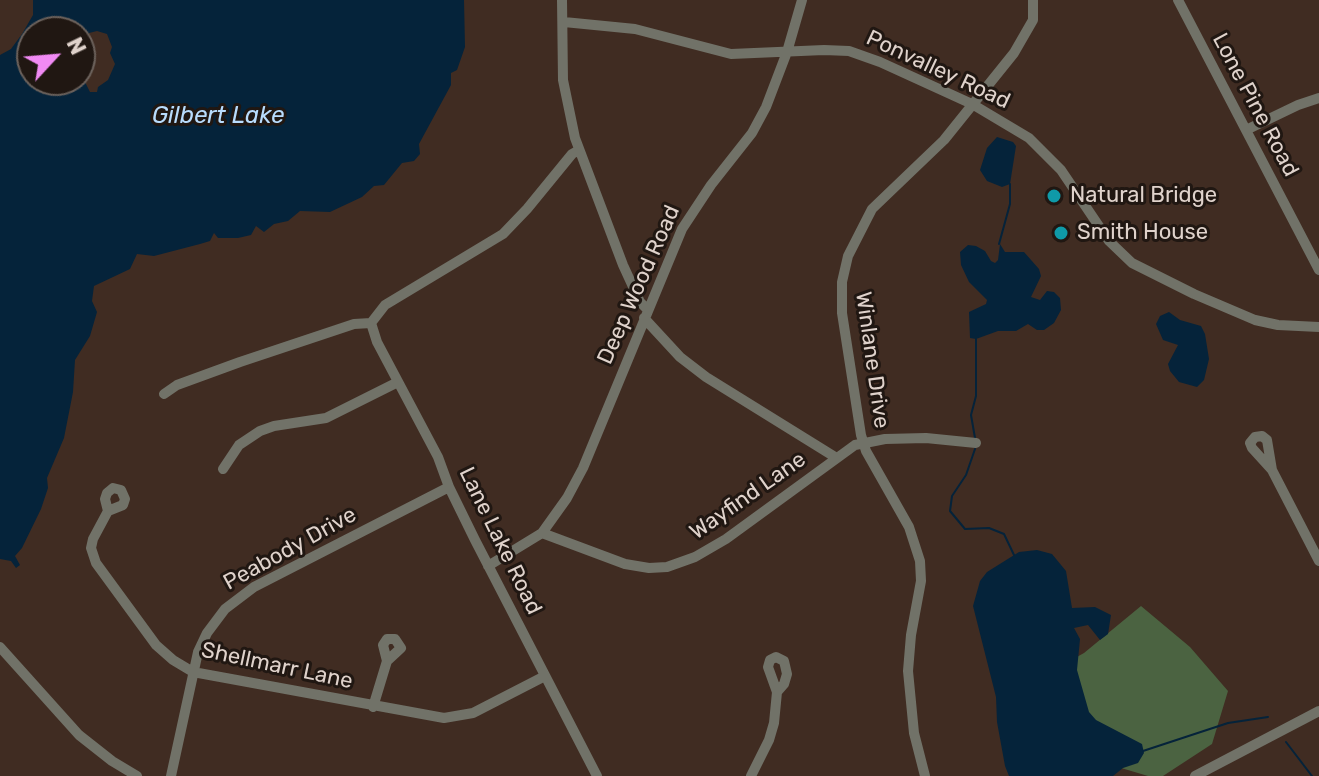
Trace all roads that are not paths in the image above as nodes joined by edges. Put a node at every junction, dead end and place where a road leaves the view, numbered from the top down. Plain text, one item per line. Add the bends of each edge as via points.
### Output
1 (562, 0) edge
2 (802, 0) edge
3 (1033, 0) edge
4 (1178, 0) edge
5 (564, 22) junction
6 (787, 52) junction
7 (1319, 98) edge
8 (972, 104) junction
9 (1246, 130) junction
10 (579, 150) junction
11 (1319, 270) edge
12 (645, 314) junction
13 (371, 323) junction
14 (1319, 327) edge
15 (398, 382) junction
16 (164, 394) dead end
17 (863, 443) junction
18 (976, 443) dead end
19 (835, 457) junction
20 (223, 469) dead end
21 (1272, 470) dead end
22 (449, 487) junction
23 (108, 511) dead end
24 (542, 533) junction
25 (1319, 561) edge
26 (488, 566) junction
27 (0, 647) edge
28 (387, 661) dead end
29 (193, 672) junction
30 (545, 676) junction
31 (777, 692) dead end
32 (373, 707) junction
33 (1319, 711) edge
34 (137, 776) edge
35 (171, 776) edge
36 (597, 776) edge
37 (751, 776) edge
38 (925, 776) edge
39 (1195, 776) edge

1 - 5 street
2 - 6 street, Deep Wood Road
3 - 8 street, Winlane Drive via 1033,20 1021,43
4 - 9 street, Lone Pine Road
5 - 6 street, Ponvalley Road via 635,29 731,54
5 - 10 street via 563,80
6 - 8 street, Ponvalley Road via 856,53
6 - 12 street, Deep Wood Road via 757,125 691,214
7 - 9 street
8 - 14 street, Ponvalley Road via 1022,133 1051,159 1109,241 1132,263 1255,320
8 - 17 street, Winlane Drive via 944,140 872,209 848,256 842,313
9 - 11 street, Lone Pine Road
10 - 12 street
10 - 13 street via 503,234 385,305
12 - 19 street via 680,357 706,377
12 - 24 street, Deep Wood Road via 583,468
13 - 15 street, Lane Lake Road
13 - 16 street via 240,362
15 - 20 street via 326,418 260,431 239,445
15 - 22 street, Lane Lake Road
17 - 18 street, Wayfind Lane via 926,438
17 - 19 street, Wayfind Lane
17 - 38 street, Winlane Drive via 909,527 920,561 908,671
19 - 24 street, Wayfind Lane via 726,539 683,563 649,568 625,564
21 - 25 street
22 - 26 street, Lane Lake Road
22 - 29 street, Peabody Drive via 245,593 211,626
23 - 29 street, Shellmarr Lane via 93,539 96,563 156,645
24 - 26 street, Deep Wood Road
26 - 30 street, Lane Lake Road
27 - 34 street via 79,735
28 - 32 street
29 - 32 street, Shellmarr Lane
29 - 35 street, Peabody Drive
30 - 32 street, Shellmarr Lane via 459,716
30 - 36 street, Lane Lake Road
31 - 37 street via 769,740
33 - 39 street

